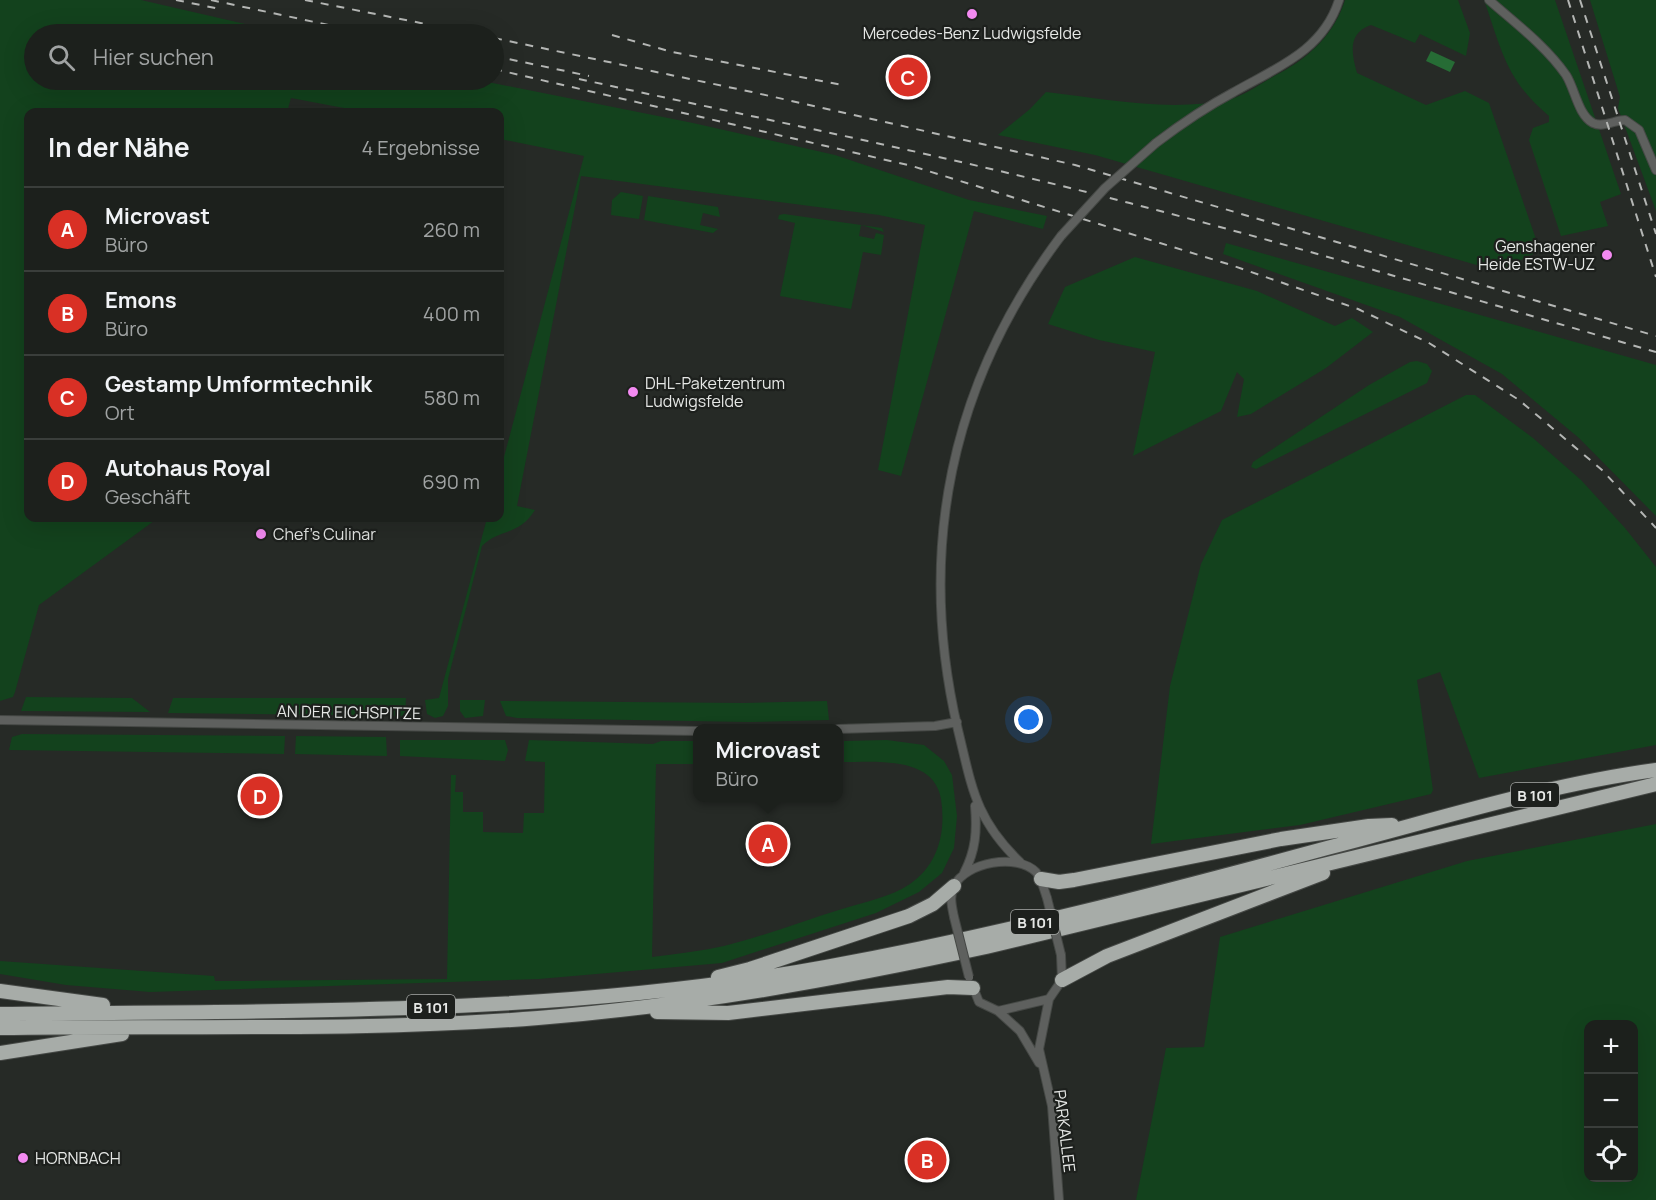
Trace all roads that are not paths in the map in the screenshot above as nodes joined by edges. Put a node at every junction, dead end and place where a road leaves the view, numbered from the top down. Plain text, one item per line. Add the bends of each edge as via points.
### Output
1 (1339, 0) edge
2 (1488, 0) edge
3 (1656, 170) edge
4 (0, 720) edge
5 (957, 722) junction
6 (843, 729) edge
7 (693, 731) edge
8 (1656, 770) edge
9 (1656, 784) edge
10 (974, 796) junction
11 (1415, 824) junction
12 (1392, 847) junction
13 (1020, 862) junction
14 (964, 873) junction
15 (1041, 879) junction
16 (954, 886) junction
17 (1062, 980) junction
18 (971, 983) junction
19 (0, 991) edge
20 (649, 991) junction
21 (1049, 999) junction
22 (628, 1010) junction
23 (204, 1011) junction
24 (998, 1011) junction
25 (0, 1014) edge
26 (233, 1027) junction
27 (0, 1028) edge
28 (0, 1053) edge
29 (1041, 1066) junction
30 (1059, 1200) edge

1 - 5 street, bridge via 1324,32 1301,54 1200,111 1156,142 1105,188 1061,236 1026,287 992,348 964,422 951,473 941,540 939,598 943,650
2 - 3 street via 1557,64 1586,117 1593,123 1605,124 1625,120 1639,130
4 - 7 street, AN DER EICHSPITZE
5 - 6 street
5 - 10 street
8 - 11 highway, B 101 via 1618,775
9 - 12 highway, B 101
10 - 13 street via 983,819
10 - 14 street via 976,840
11 - 15 highway via 1369,826 1281,839 1074,880
11 - 20 highway, B 101 via 925,948 764,978
12 - 17 highway via 1107,956
12 - 22 highway, B 101 via 918,962 829,980
13 - 14 street via 1008,861
13 - 15 street
14 - 16 street
15 - 17 street, bridge via 1060,955
16 - 18 street, bridge via 954,917
16 - 20 highway via 933,904 909,916 750,969
17 - 21 street
18 - 22 highway via 728,1013
18 - 24 street via 979,1002
19 - 23 highway via 87,1004
20 - 23 highway, B 101 via 501,1004
21 - 24 street
21 - 29 street via 1040,1032
22 - 26 highway, B 101 via 437,1024
23 - 25 highway, B 101
24 - 29 street via 1020,1031
26 - 27 highway, B 101
26 - 28 highway via 117,1035
29 - 30 street, PARKALLEE via 1052,1106

